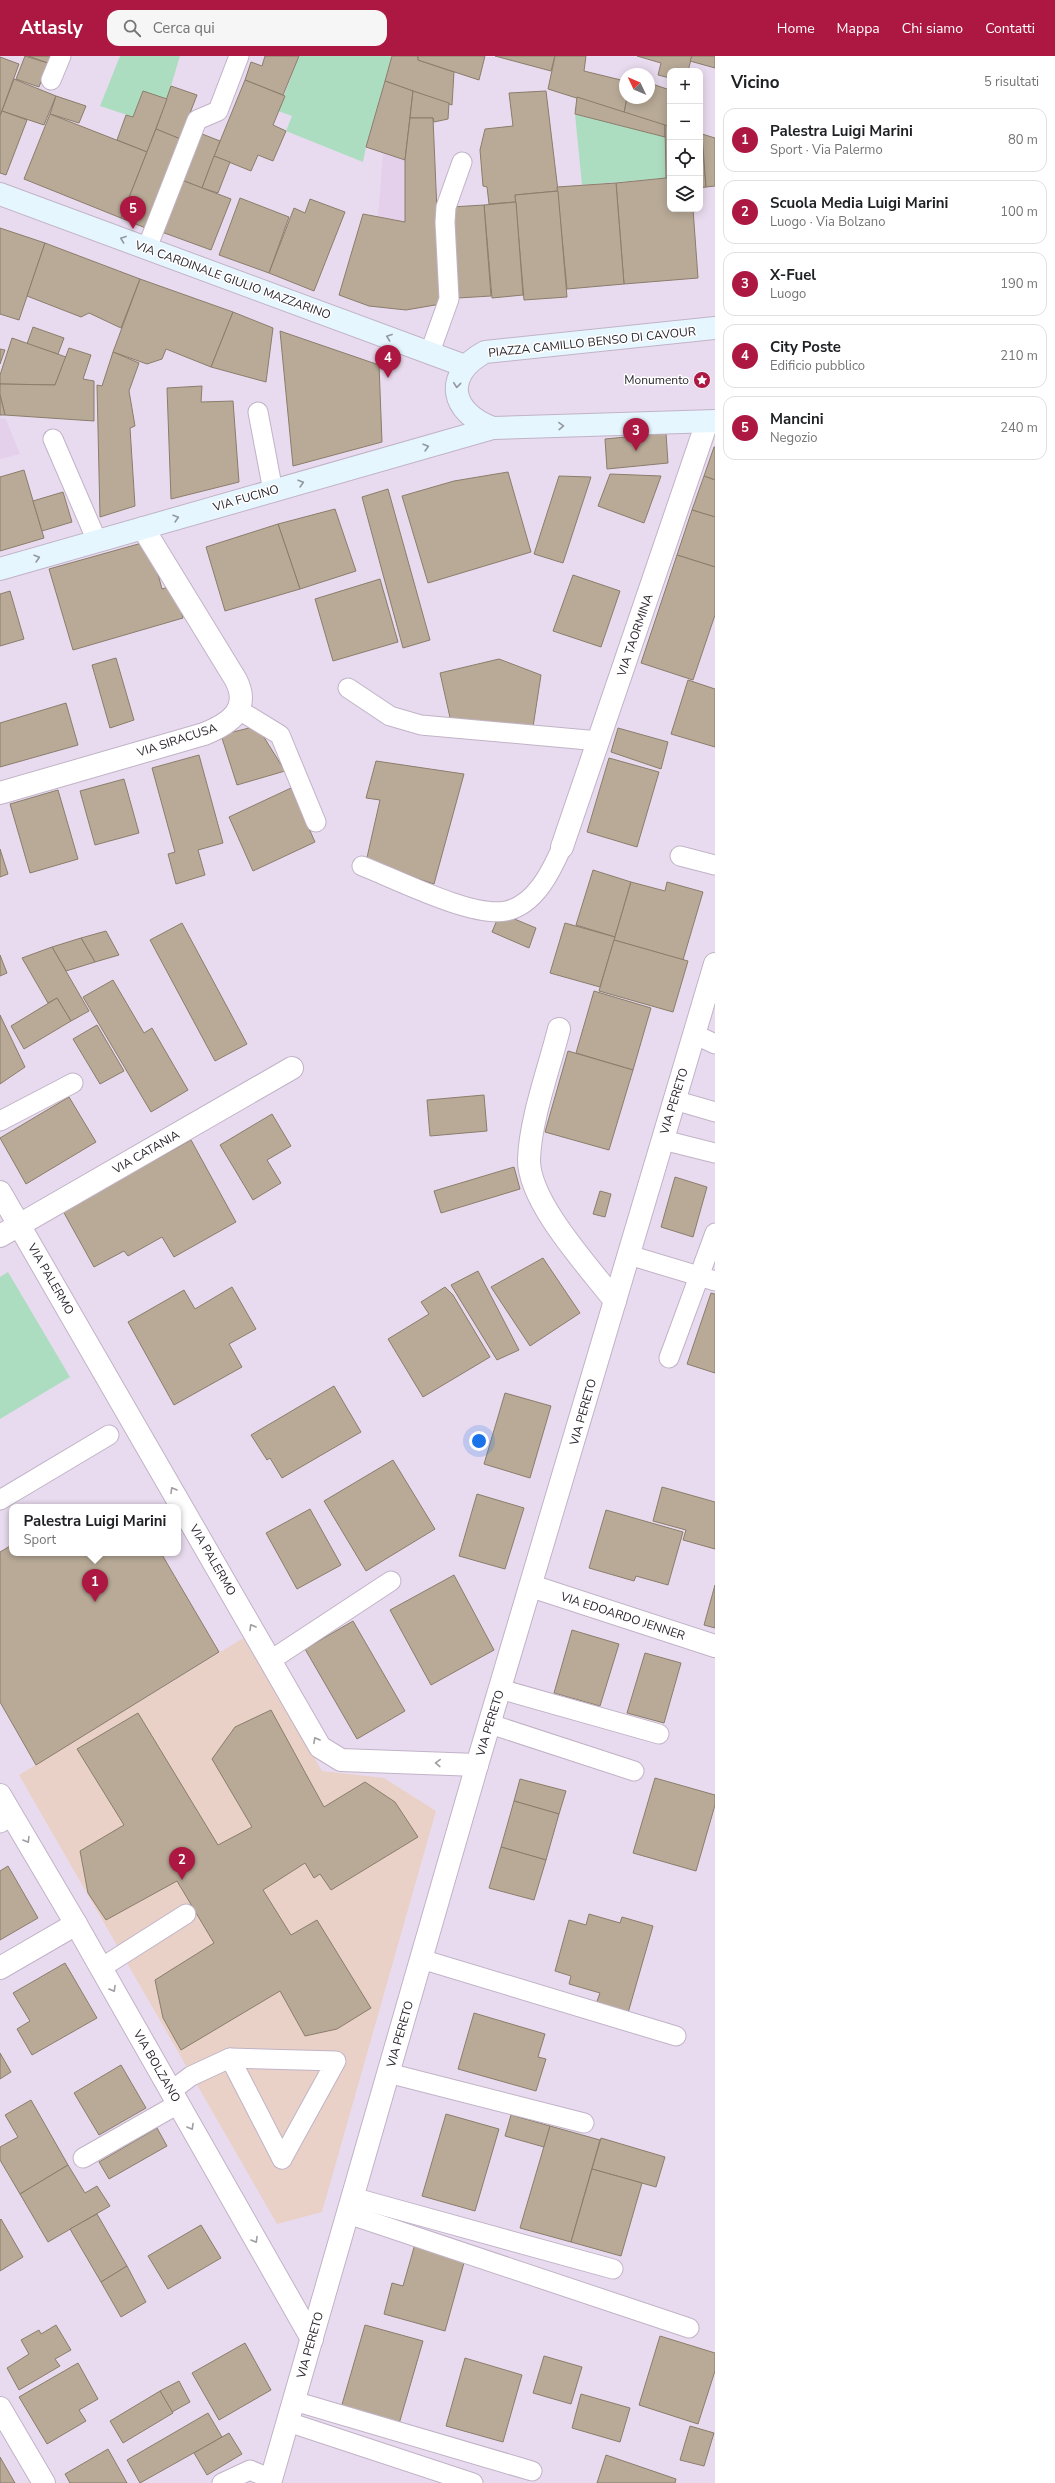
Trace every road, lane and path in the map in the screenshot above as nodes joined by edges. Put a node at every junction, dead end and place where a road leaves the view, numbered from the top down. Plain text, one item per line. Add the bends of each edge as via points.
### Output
1 (60, 56) edge
2 (239, 56) edge
3 (51, 80) dead end
4 (462, 162) dead end
5 (0, 194) edge
6 (147, 248) junction
7 (715, 328) edge
8 (430, 352) junction
9 (465, 366) junction
10 (258, 412) dead end
11 (711, 422) edge
12 (493, 428) junction
13 (53, 439) dead end
14 (273, 491) junction
15 (143, 528) junction
16 (97, 541) junction
17 (0, 569) edge
18 (348, 688) dead end
19 (238, 710) junction
20 (599, 741) junction
21 (0, 793) edge
22 (316, 822) dead end
23 (562, 847) joint
24 (680, 856) dead end
25 (715, 865) edge
26 (362, 866) dead end
27 (715, 964) edge
28 (559, 1029) dead end
29 (694, 1034) junction
30 (715, 1044) edge
31 (292, 1068) dead end
32 (73, 1083) dead end
33 (674, 1100) junction
34 (715, 1112) edge
35 (0, 1121) edge
36 (663, 1140) junction
37 (715, 1153) edge
38 (0, 1192) edge
39 (19, 1225) junction
40 (715, 1233) edge
41 (0, 1236) edge
42 (629, 1255) junction
43 (707, 1278) edge
44 (615, 1301) junction
45 (669, 1358) dead end
46 (109, 1435) dead end
47 (0, 1500) edge
48 (181, 1504) edge
49 (181, 1505) edge
50 (391, 1581) dead end
51 (531, 1586) junction
52 (715, 1646) edge
53 (271, 1660) junction
54 (500, 1689) junction
55 (490, 1724) junction
56 (659, 1734) dead end
57 (477, 1765) junction
58 (634, 1771) dead end
59 (0, 1795) edge
60 (6, 1819) edge
61 (186, 1914) dead end
62 (76, 1924) junction
63 (421, 1958) junction
64 (0, 1968) edge
65 (101, 1968) junction
66 (676, 2036) dead end
67 (230, 2058) junction
68 (388, 2073) junction
69 (175, 2098) junction
70 (584, 2124) dead end
71 (83, 2158) dead end
72 (350, 2206) junction
73 (613, 2269) dead end
74 (689, 2328) dead end
75 (312, 2339) junction
76 (294, 2401) junction
77 (0, 2408) edge
78 (288, 2422) junction
79 (532, 2470) dead end
80 (271, 2481) edge
81 (44, 2483) edge
82 (222, 2483) edge
83 (473, 2483) edge

1 - 3 lane
2 - 6 lane via 218,111 197,120
4 - 8 lane via 446,207 449,298
6 -> 5 main road, VIA CARDINALE GIULIO MAZZARINO
8 -> 6 main road, VIA CARDINALE GIULIO MAZZARINO
7 - 9 main road, PIAZZA CAMILLO BENSO DI CAVOUR via 484,352
8 - 9 main road, VIA CARDINALE GIULIO MAZZARINO
9 -> 12 main road, PIAZZA CAMILLO BENSO DI CAVOUR via 455,388 458,398 469,415
10 - 14 lane
12 -> 11 main road
11 - 20 street, VIA TAORMINA
14 -> 12 main road, VIA FUCINO
13 - 16 lane
15 -> 14 main road, VIA FUCINO
15 - 16 main road, VIA FUCINO
15 - 19 street via 242,690
17 -> 16 main road, VIA FUCINO
18 - 20 lane via 390,716 416,724
19 - 21 street, VIA SIRACUSA via 220,728 204,734
19 - 22 lane via 280,735
20 - 23 street, VIA TAORMINA
23 - 26 lane via 538,890 507,911 472,909
24 - 25 lane
27 - 29 street, VIA PERETO
28 - 44 street via 533,1130 529,1161 531,1173 546,1208
29 - 30 lane
29 - 33 street, VIA PERETO
31 - 39 street, VIA CATANIA
32 - 35 lane
33 - 34 lane
33 - 36 street, VIA PERETO
36 - 37 lane
36 - 42 street, VIA PERETO
38 - 39 street, VIA PALERMO
39 - 41 street, VIA CATANIA
48 -> 39 street, VIA PALERMO
40 - 43 lane
42 - 43 lane
42 - 44 street, VIA PERETO
43 - 45 lane
44 - 51 street, VIA PERETO
46 - 47 lane
53 -> 49 street, VIA PALERMO
50 - 53 lane
51 - 52 street, VIA EDOARDO JENNER
51 - 54 street, VIA PERETO
57 -> 53 street, VIA PALERMO via 341,1760 331,1756 320,1747
54 - 55 street, VIA PERETO
54 - 56 lane
55 - 57 street, VIA PERETO
55 - 58 lane
57 - 63 street, VIA PERETO
59 - 60 street, VIA BOLZANO
60 -> 62 street, VIA BOLZANO
61 - 65 lane
62 - 64 street
62 - 65 street, VIA BOLZANO
63 - 66 lane
63 - 68 street, VIA PERETO
65 -> 69 street, VIA BOLZANO
67 - 67 lane via 336,2061 282,2159 240,2078
67 - 69 lane via 191,2076
68 - 70 lane
68 - 72 street, VIA PERETO
69 - 71 lane
69 -> 75 street, VIA BOLZANO
72 - 73 lane
72 - 74 lane
72 - 75 street, VIA PERETO
75 - 76 street, VIA PERETO
76 - 78 street, VIA PERETO
76 - 79 lane
77 - 81 street
78 - 80 street, VIA PERETO
78 - 83 lane
80 - 82 lane via 250,2470

